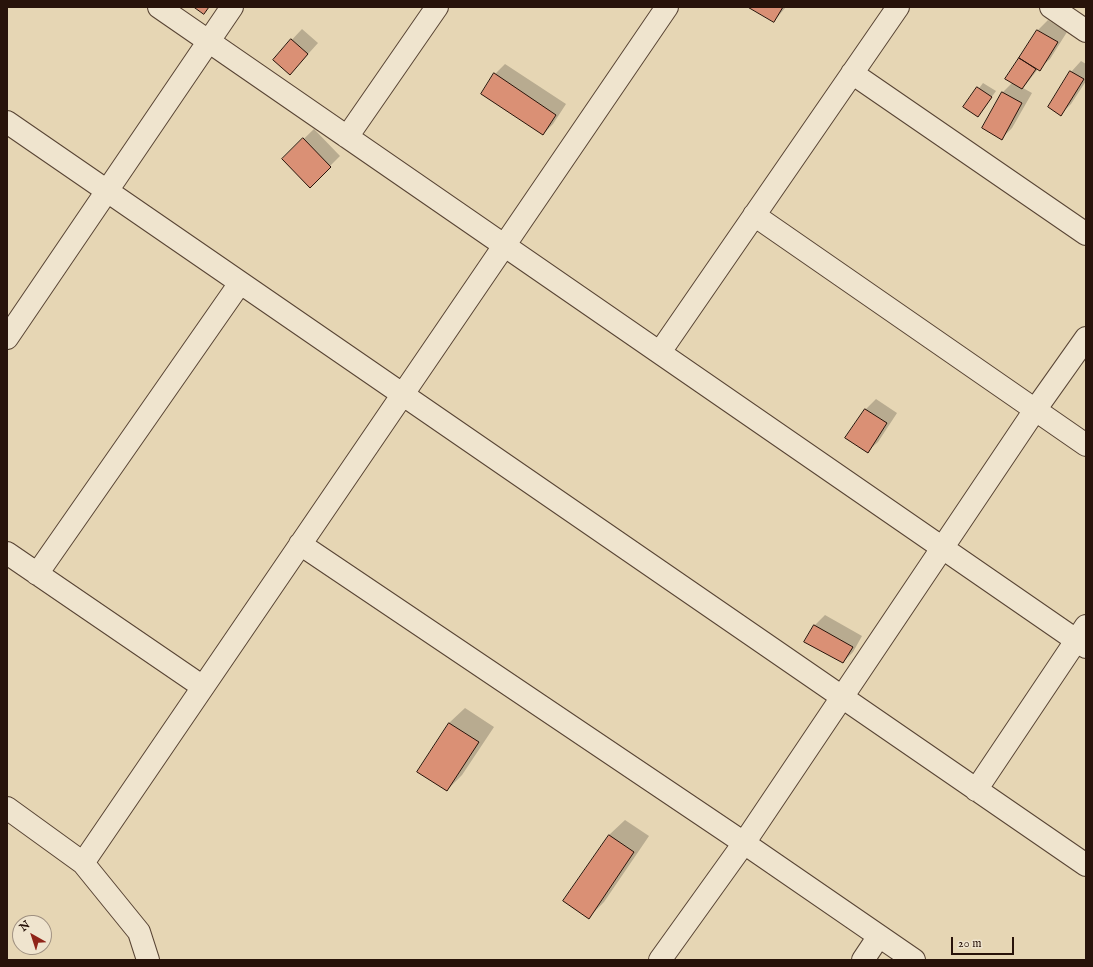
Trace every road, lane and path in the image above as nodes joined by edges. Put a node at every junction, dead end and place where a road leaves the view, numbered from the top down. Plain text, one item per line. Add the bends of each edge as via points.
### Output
1 (159, 7) edge
2 (232, 7) edge
3 (437, 7) edge
4 (667, 7) edge
5 (898, 7) edge
6 (1051, 7) edge
7 (1086, 31) edge
8 (209, 41) junction
9 (852, 73) junction
10 (7, 122) edge
11 (347, 137) junction
12 (107, 191) junction
13 (754, 216) junction
14 (1086, 234) edge
15 (504, 246) junction
16 (240, 283) junction
17 (7, 338) edge
18 (1086, 338) edge
19 (660, 352) junction
20 (403, 395) junction
21 (1035, 410) junction
22 (1086, 445) edge
23 (300, 544) junction
24 (942, 548) junction
25 (7, 553) edge
26 (38, 574) junction
27 (1083, 638) edge
28 (203, 687) junction
29 (842, 698) junction
30 (976, 790) junction
31 (7, 808) edge
32 (744, 843) junction
33 (83, 863) junction
34 (1086, 865) edge
35 (880, 936) junction
36 (148, 960) edge
37 (660, 960) edge
38 (863, 960) edge
39 (914, 960) edge

1 - 8 street
2 - 8 street
3 - 11 street
4 - 15 street
5 - 9 street
6 - 7 street
8 - 11 street
8 - 12 street
9 - 13 street
9 - 14 street
10 - 12 street
11 - 15 street
12 - 16 street
12 - 17 street
13 - 19 street
13 - 21 street
15 - 19 street
15 - 20 street
16 - 20 street
16 - 26 street
18 - 21 street
19 - 24 street
20 - 23 street
20 - 29 street
21 - 22 street
21 - 24 street
23 - 28 street
23 - 32 street
24 - 27 street
24 - 29 street
25 - 26 street
26 - 28 street
27 - 30 street
28 - 33 street
29 - 30 street
29 - 32 street
30 - 34 street
31 - 33 street
32 - 35 street
32 - 37 street
33 - 36 street via 139,932
35 - 38 street
35 - 39 street

